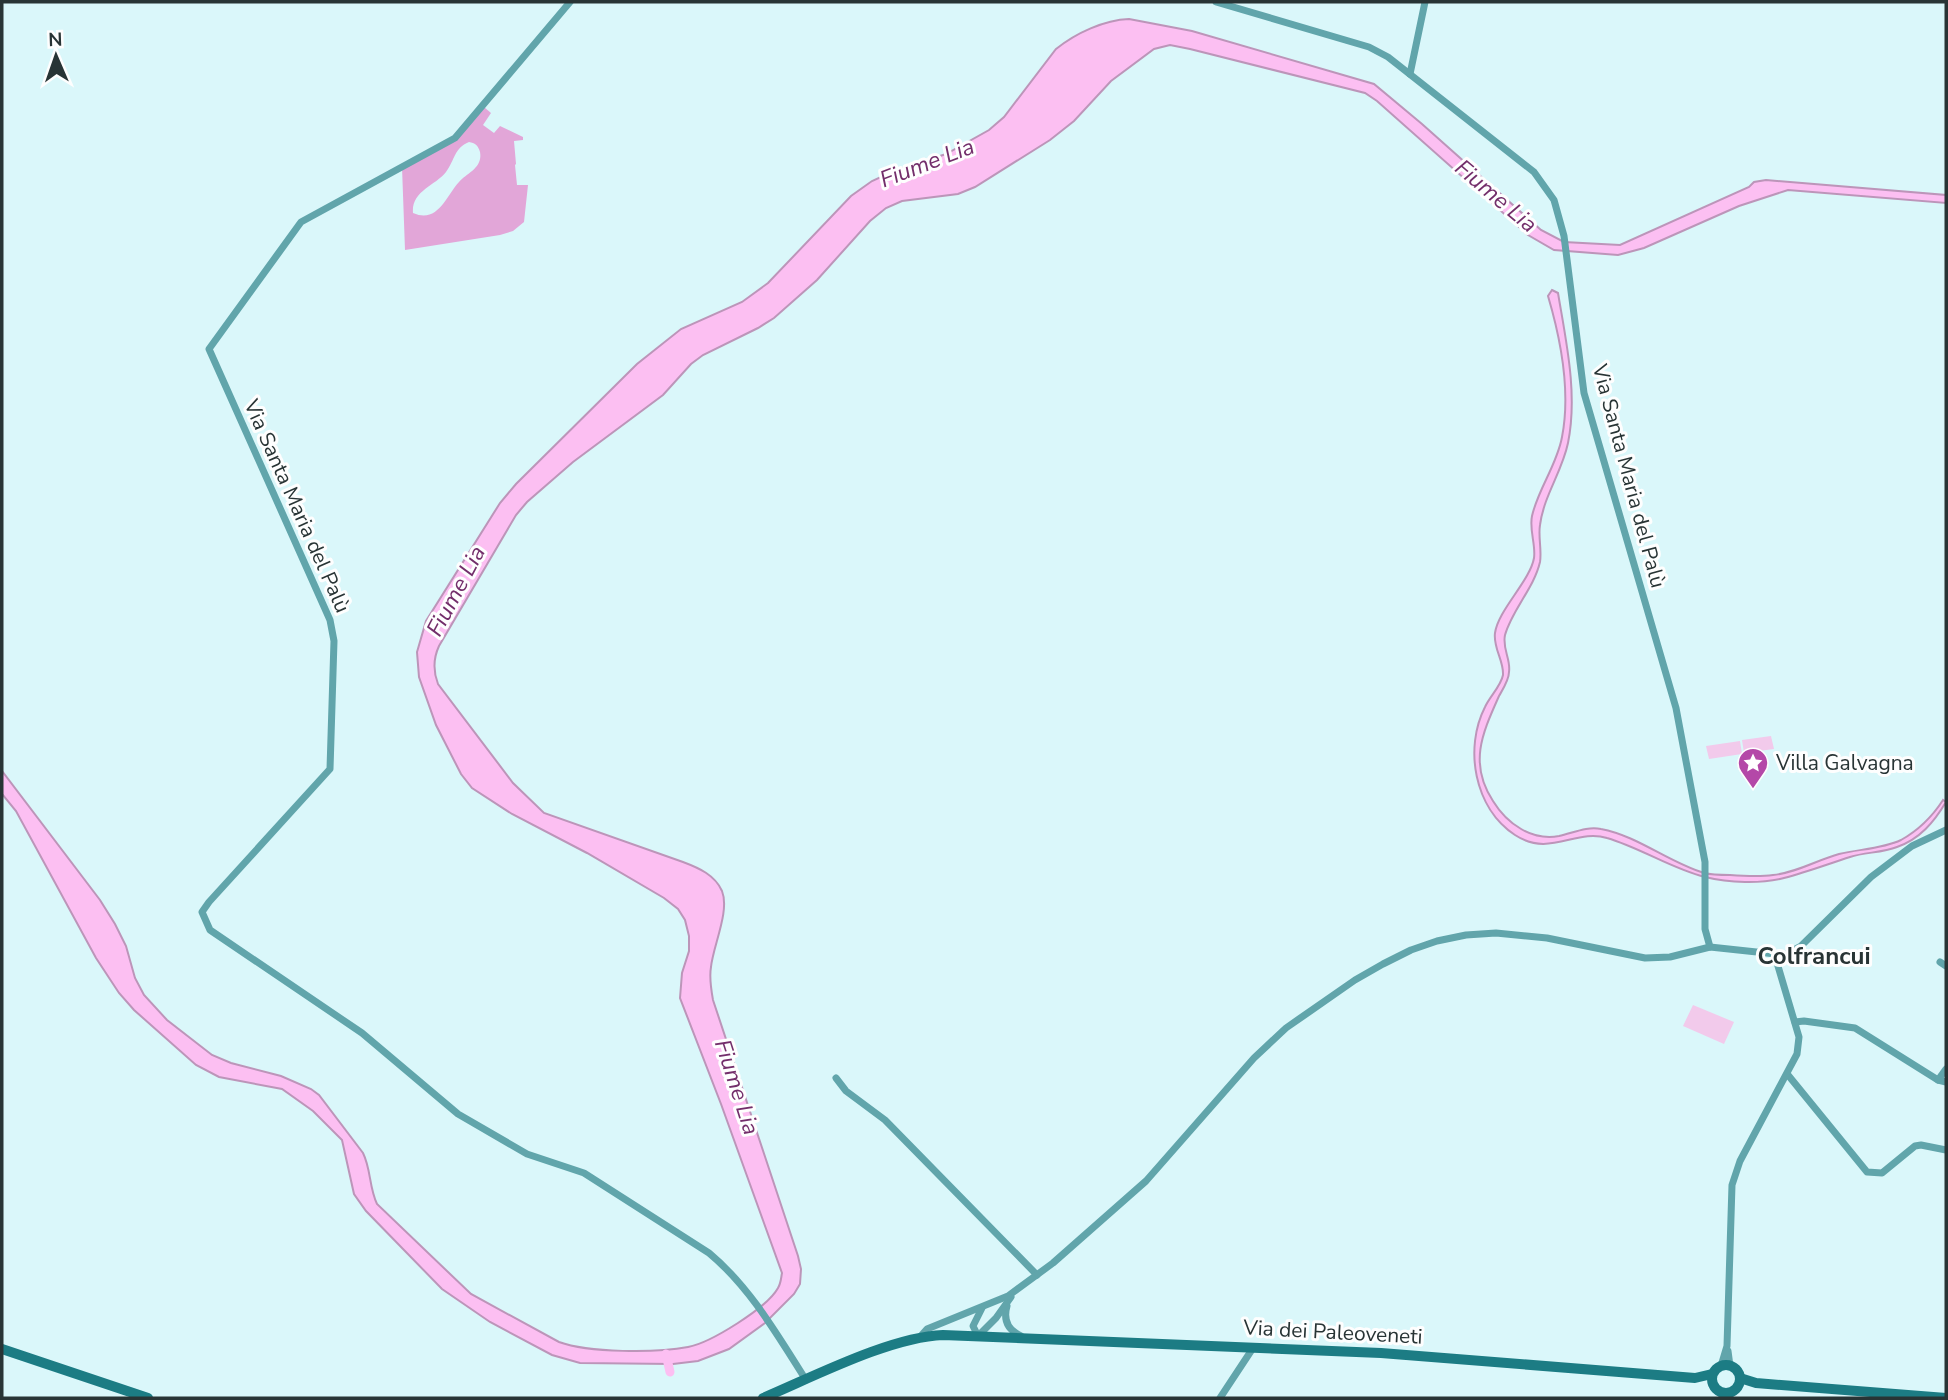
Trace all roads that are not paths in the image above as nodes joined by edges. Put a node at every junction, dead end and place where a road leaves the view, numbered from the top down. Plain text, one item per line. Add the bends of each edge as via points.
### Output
1 (570, 2) edge
2 (1216, 2) edge
3 (1425, 2) edge
4 (1410, 74) junction
5 (1946, 830) edge
6 (1710, 947) junction
7 (1775, 956) junction
8 (1795, 1022) junction
9 (1946, 1069) edge
10 (1788, 1075) junction
11 (836, 1078) dead end
12 (1942, 1081) edge
13 (1946, 1150) edge
14 (1037, 1275) junction
15 (1011, 1297) junction
16 (982, 1308) junction
17 (974, 1336) junction
18 (1025, 1337) junction
19 (919, 1338) junction
20 (1254, 1347) junction
21 (2, 1349) edge
22 (1726, 1366) junction
23 (1712, 1379) junction
24 (806, 1380) junction
25 (1730, 1391) edge
26 (148, 1398) edge
27 (763, 1398) edge
28 (1220, 1398) edge
29 (1946, 1398) edge

1 - 24 street, Via Santa Maria del Palù via 455,138 301,222 209,349 330,620 334,641 330,769 202,912 210,930 362,1033 458,1114 527,1154 584,1173 709,1254 770,1324
2 - 4 street, Via Santa Maria del Palù via 1369,47
3 - 4 street
4 - 6 street, Via Santa Maria del Palù via 1534,172 1554,200 1566,254 1584,393 1676,708 1705,862 1705,929
5 - 7 street via 1912,846 1871,877 1792,952
6 - 7 street
6 - 14 street via 1645,958 1496,933 1466,935 1411,950 1355,980 1286,1028 1146,1181
7 - 8 street
8 - 10 street via 1799,1045
8 - 12 street via 1856,1028
9 - 12 street
10 - 13 street via 1867,1172 1882,1173 1915,1146
10 - 22 street via 1740,1161 1732,1185
11 - 14 street via 885,1120
14 - 15 street
15 - 16 street
15 - 17 street via 996,1318
15 - 18 street via 1006,1322
16 - 17 street via 975,1317
16 - 19 street via 927,1329
17 - 18 main road, Via dei Paleoveneti
17 - 19 main road, Via dei Paleoveneti
18 - 20 main road, Via dei Paleoveneti
19 - 24 main road, Via dei Paleoveneti
20 - 23 main road, Via dei Paleoveneti
20 - 28 street
21 - 26 main road
22 - 23 main road
22 - 25 main road via 1737,1370
23 - 25 main road, Via dei Paleoveneti
24 - 27 main road, Via dei Paleoveneti
25 - 29 main road via 1756,1383

